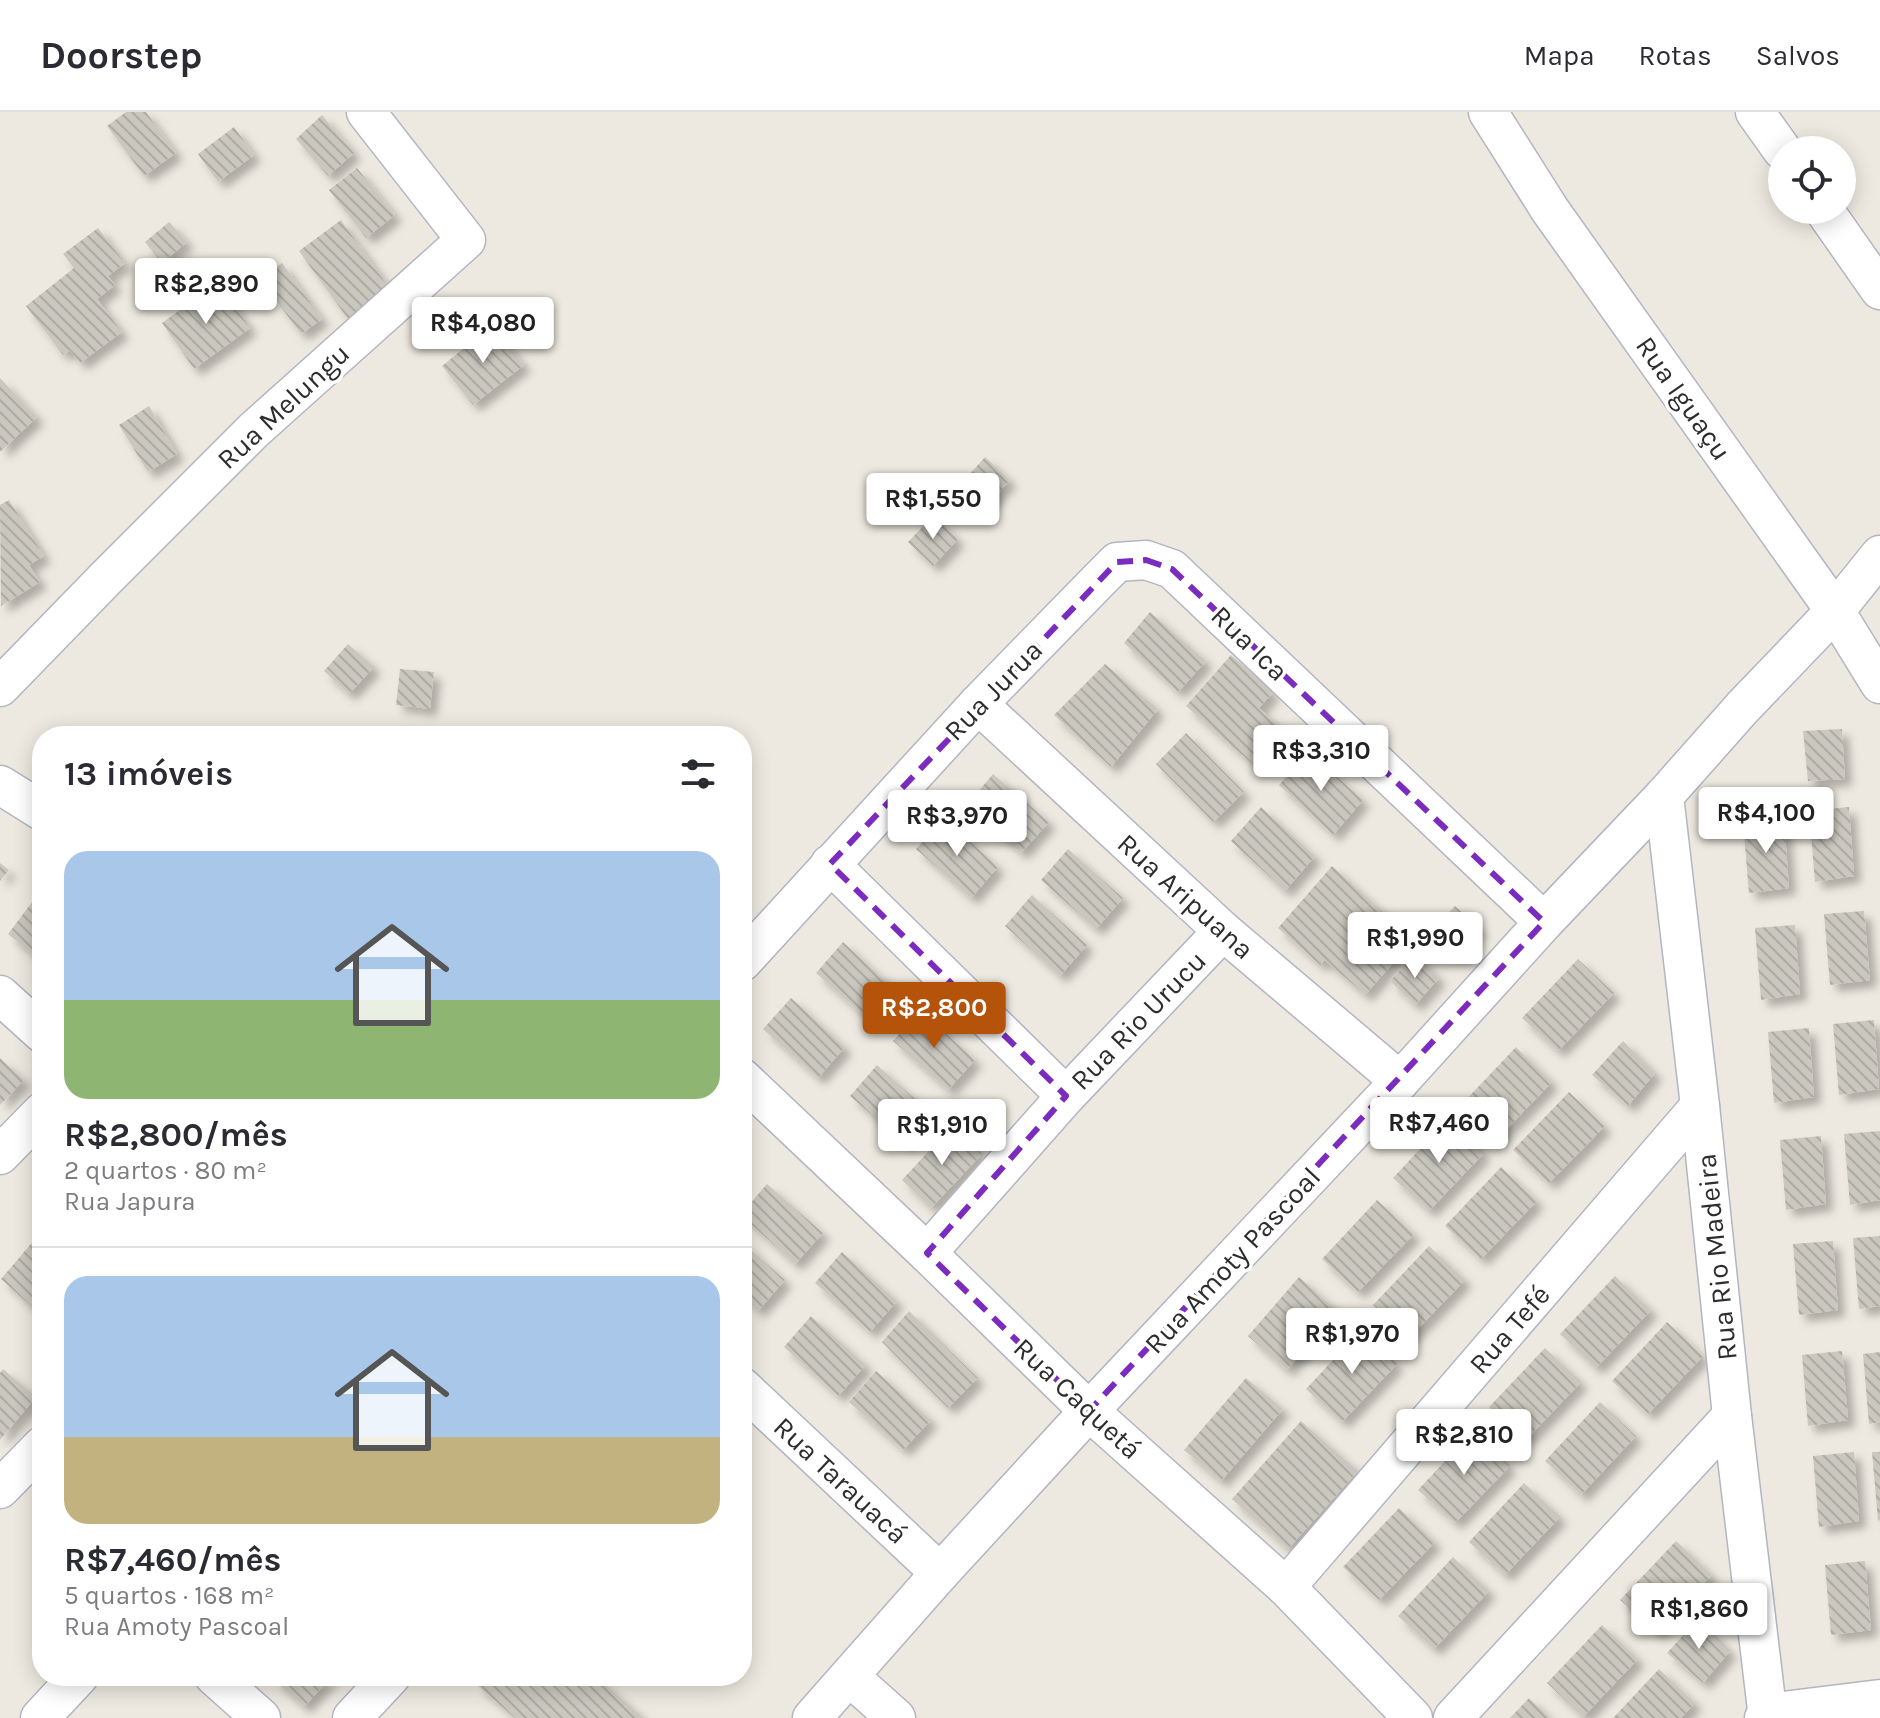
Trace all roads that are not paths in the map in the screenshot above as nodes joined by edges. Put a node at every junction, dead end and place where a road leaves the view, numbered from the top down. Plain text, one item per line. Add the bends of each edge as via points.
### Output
1 (366, 112) edge
2 (1488, 112) edge
3 (1755, 112) edge
4 (1772, 136) edge
5 (1834, 224) edge
6 (1880, 290) edge
7 (1880, 555) edge
8 (1117, 562) joint
9 (1835, 611) junction
10 (1880, 684) edge
11 (0, 687) edge
12 (978, 704) junction
13 (0, 785) edge
14 (1664, 796) junction
15 (32, 805) edge
16 (830, 864) junction
17 (1544, 922) junction
18 (1223, 931) junction
19 (752, 951) edge
20 (0, 995) edge
21 (32, 1024) edge
22 (1400, 1081) junction
23 (752, 1087) edge
24 (1066, 1096) junction
25 (1700, 1106) junction
26 (32, 1122) edge
27 (0, 1155) edge
28 (927, 1253) junction
29 (752, 1396) edge
30 (1089, 1411) junction
31 (1732, 1416) junction
32 (32, 1456) edge
33 (0, 1489) edge
34 (940, 1573) junction
35 (1286, 1587) junction
36 (850, 1677) junction
37 (70, 1686) edge
38 (225, 1686) edge
39 (382, 1686) edge
40 (1880, 1699) edge
41 (1767, 1716) edge
42 (40, 1718) edge
43 (261, 1718) edge
44 (352, 1718) edge
45 (812, 1718) edge
46 (896, 1718) edge
47 (1413, 1718) edge
48 (1453, 1718) edge

1 - 11 street, Rua Melungu via 466,240 254,430
2 - 9 street, Rua Iguaçu via 1550,210
3 - 4 street
5 - 6 street
7 - 9 street, Rua Amoty Pascoal
8 - 12 street, Rua Jurua
8 - 17 street, Rua Ica via 1146,560 1172,569
9 - 10 street, Rua Iguaçu
9 - 14 street, Rua Amoty Pascoal
12 - 16 street, Rua Jurua
12 - 18 street, Rua Aripuana
13 - 15 street
14 - 17 street, Rua Amoty Pascoal
14 - 25 street, Rua Rio Madeira
16 - 19 street, Rua Jurua
16 - 24 street
17 - 22 street, Rua Amoty Pascoal
18 - 22 street, Rua Aripuana
18 - 24 street, Rua Rio Urucu
20 - 21 street
22 - 30 street, Rua Amoty Pascoal
23 - 28 street, Rua Caquetá
24 - 28 street, Rua Rio Urucu
25 - 31 street, Rua Rio Madeira
25 - 35 street, Rua Tefé
26 - 27 street
28 - 30 street, Rua Caquetá
29 - 34 street, Rua Tarauacá
30 - 34 street, Rua Amoty Pascoal
30 - 35 street, Rua Caquetá
31 - 41 street, Rua Rio Madeira
31 - 48 street
32 - 33 street
34 - 36 street, Rua Amoty Pascoal
35 - 47 street, Rua Caquetá
36 - 45 street, Rua Amoty Pascoal
36 - 46 street
37 - 42 street
38 - 43 street
39 - 44 street
40 - 41 street

